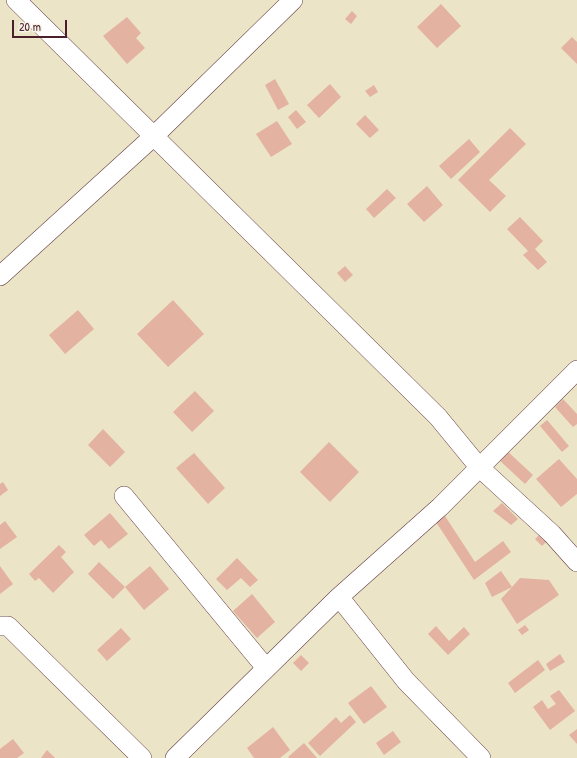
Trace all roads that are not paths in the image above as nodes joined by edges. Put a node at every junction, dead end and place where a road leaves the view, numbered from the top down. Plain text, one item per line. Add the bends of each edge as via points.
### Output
1 (16, 0) edge
2 (293, 0) edge
3 (154, 136) junction
4 (0, 276) edge
5 (577, 370) edge
6 (479, 467) junction
7 (124, 496) dead end
8 (577, 562) edge
9 (339, 597) junction
10 (0, 626) edge
11 (266, 668) junction
12 (142, 758) edge
13 (175, 758) edge
14 (481, 758) edge

1 - 3 street
2 - 3 street
3 - 4 street
3 - 6 street via 438,418
5 - 6 street
6 - 8 street via 552,534
6 - 9 street via 440,507
7 - 11 street
9 - 11 street
9 - 14 street via 406,681
10 - 12 street via 8,626
11 - 13 street

